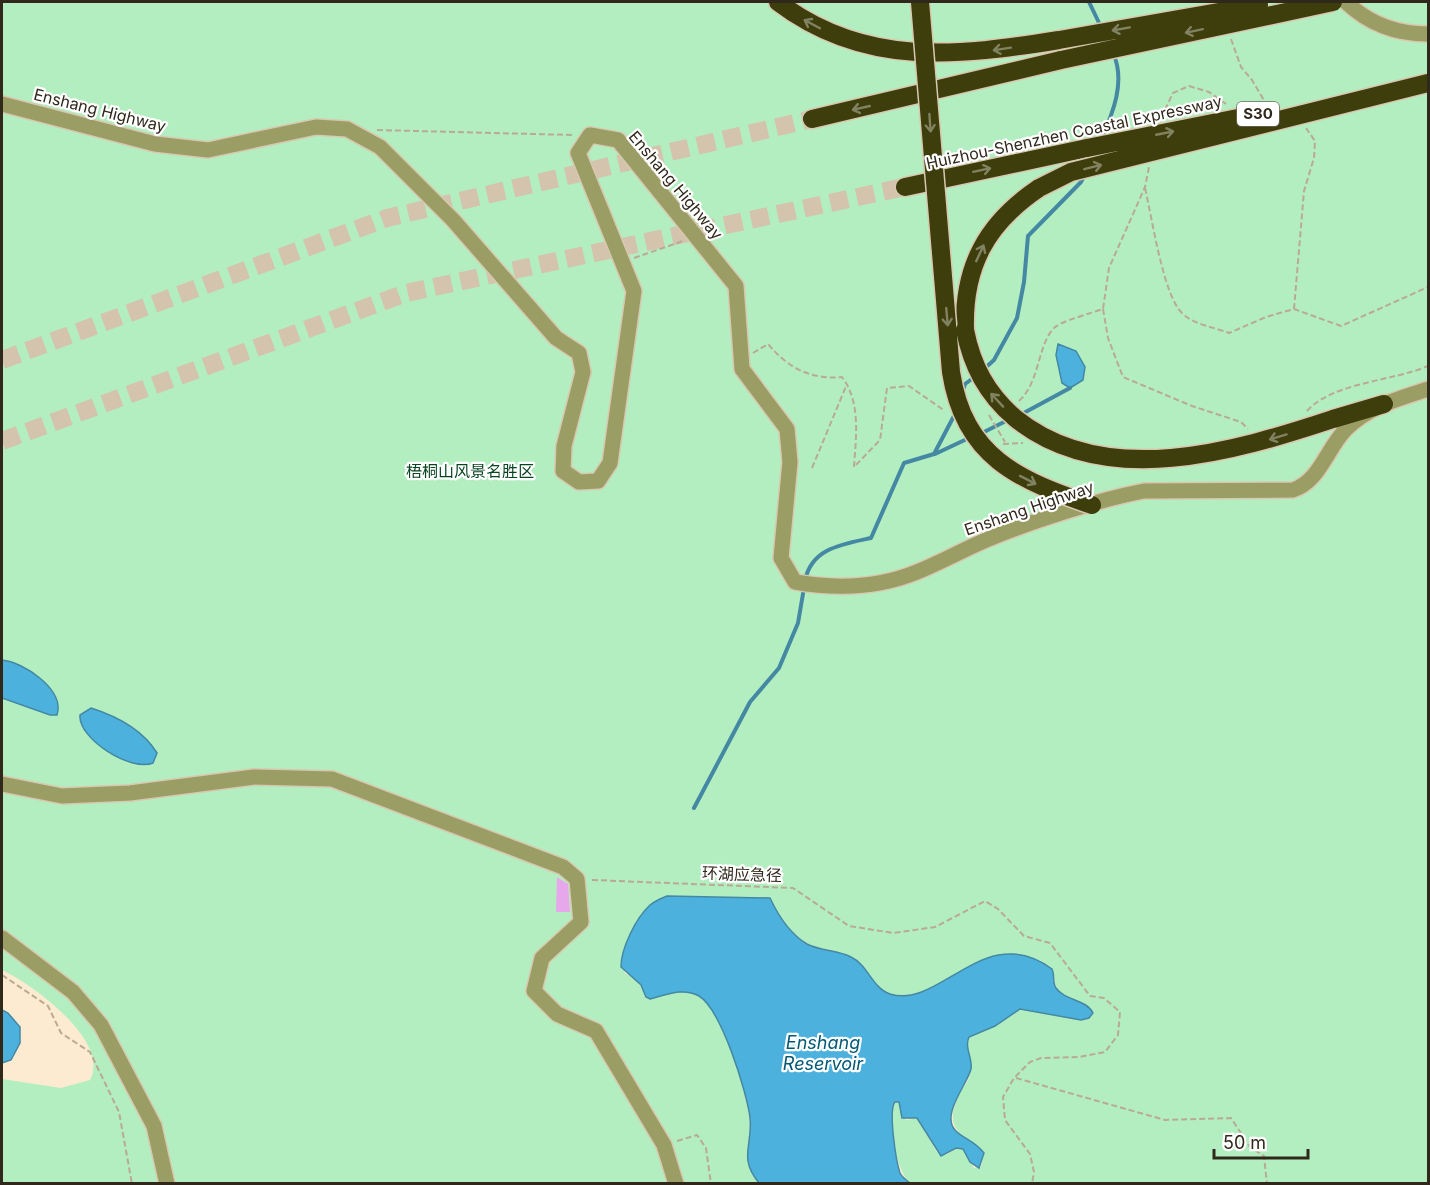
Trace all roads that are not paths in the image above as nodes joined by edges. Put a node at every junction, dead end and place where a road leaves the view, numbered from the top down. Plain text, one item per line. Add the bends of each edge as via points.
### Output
1 (778, 2) edge
2 (920, 2) edge
3 (1282, 2) edge
4 (1333, 2) edge
5 (1346, 2) edge
6 (1428, 34) edge
7 (1428, 82) edge
8 (2, 104) edge
9 (812, 119) tunnel mouth
10 (904, 187) tunnel mouth
11 (1428, 389) edge
12 (1384, 404) junction
13 (1092, 505) junction
14 (2, 784) edge
15 (2, 938) edge
16 (167, 1184) edge
17 (676, 1184) edge

3 -> 1 highway, bridge via 989,51 899,52 822,29
2 -> 13 highway, bridge via 951,372 959,410 980,445 1011,471 1029,482
4 -> 9 highway, bridge via 1060,60
5 - 6 street via 1362,18 1381,26
10 -> 7 highway, Huizhou-Shenzhen Coastal Expressway / S30, bridge
12 -> 7 highway, bridge via 1211,453 1157,458 1087,453 1040,436 989,392 970,353 964,309 977,255 994,225 1019,201 1071,172
8 - 13 street, Enshang Highway via 155,144 208,150 316,127 347,129 380,147 453,220 556,338 579,353 583,372 564,446 563,471 579,482 598,481 610,463 634,291 578,153 590,135 618,140 736,286 742,369 787,429 790,462 781,558 795,582 827,588 855,587 914,574 992,537
11 - 12 street, Enshang Highway
12 - 13 street, Enshang Highway via 1361,416 1344,432 1301,488 1285,492 1144,491
14 - 17 street via 62,796 130,793 254,777 332,778 563,867 577,879 581,922 542,958 534,991 557,1014 596,1030 664,1145
15 - 16 street via 73,992 101,1025 154,1126

